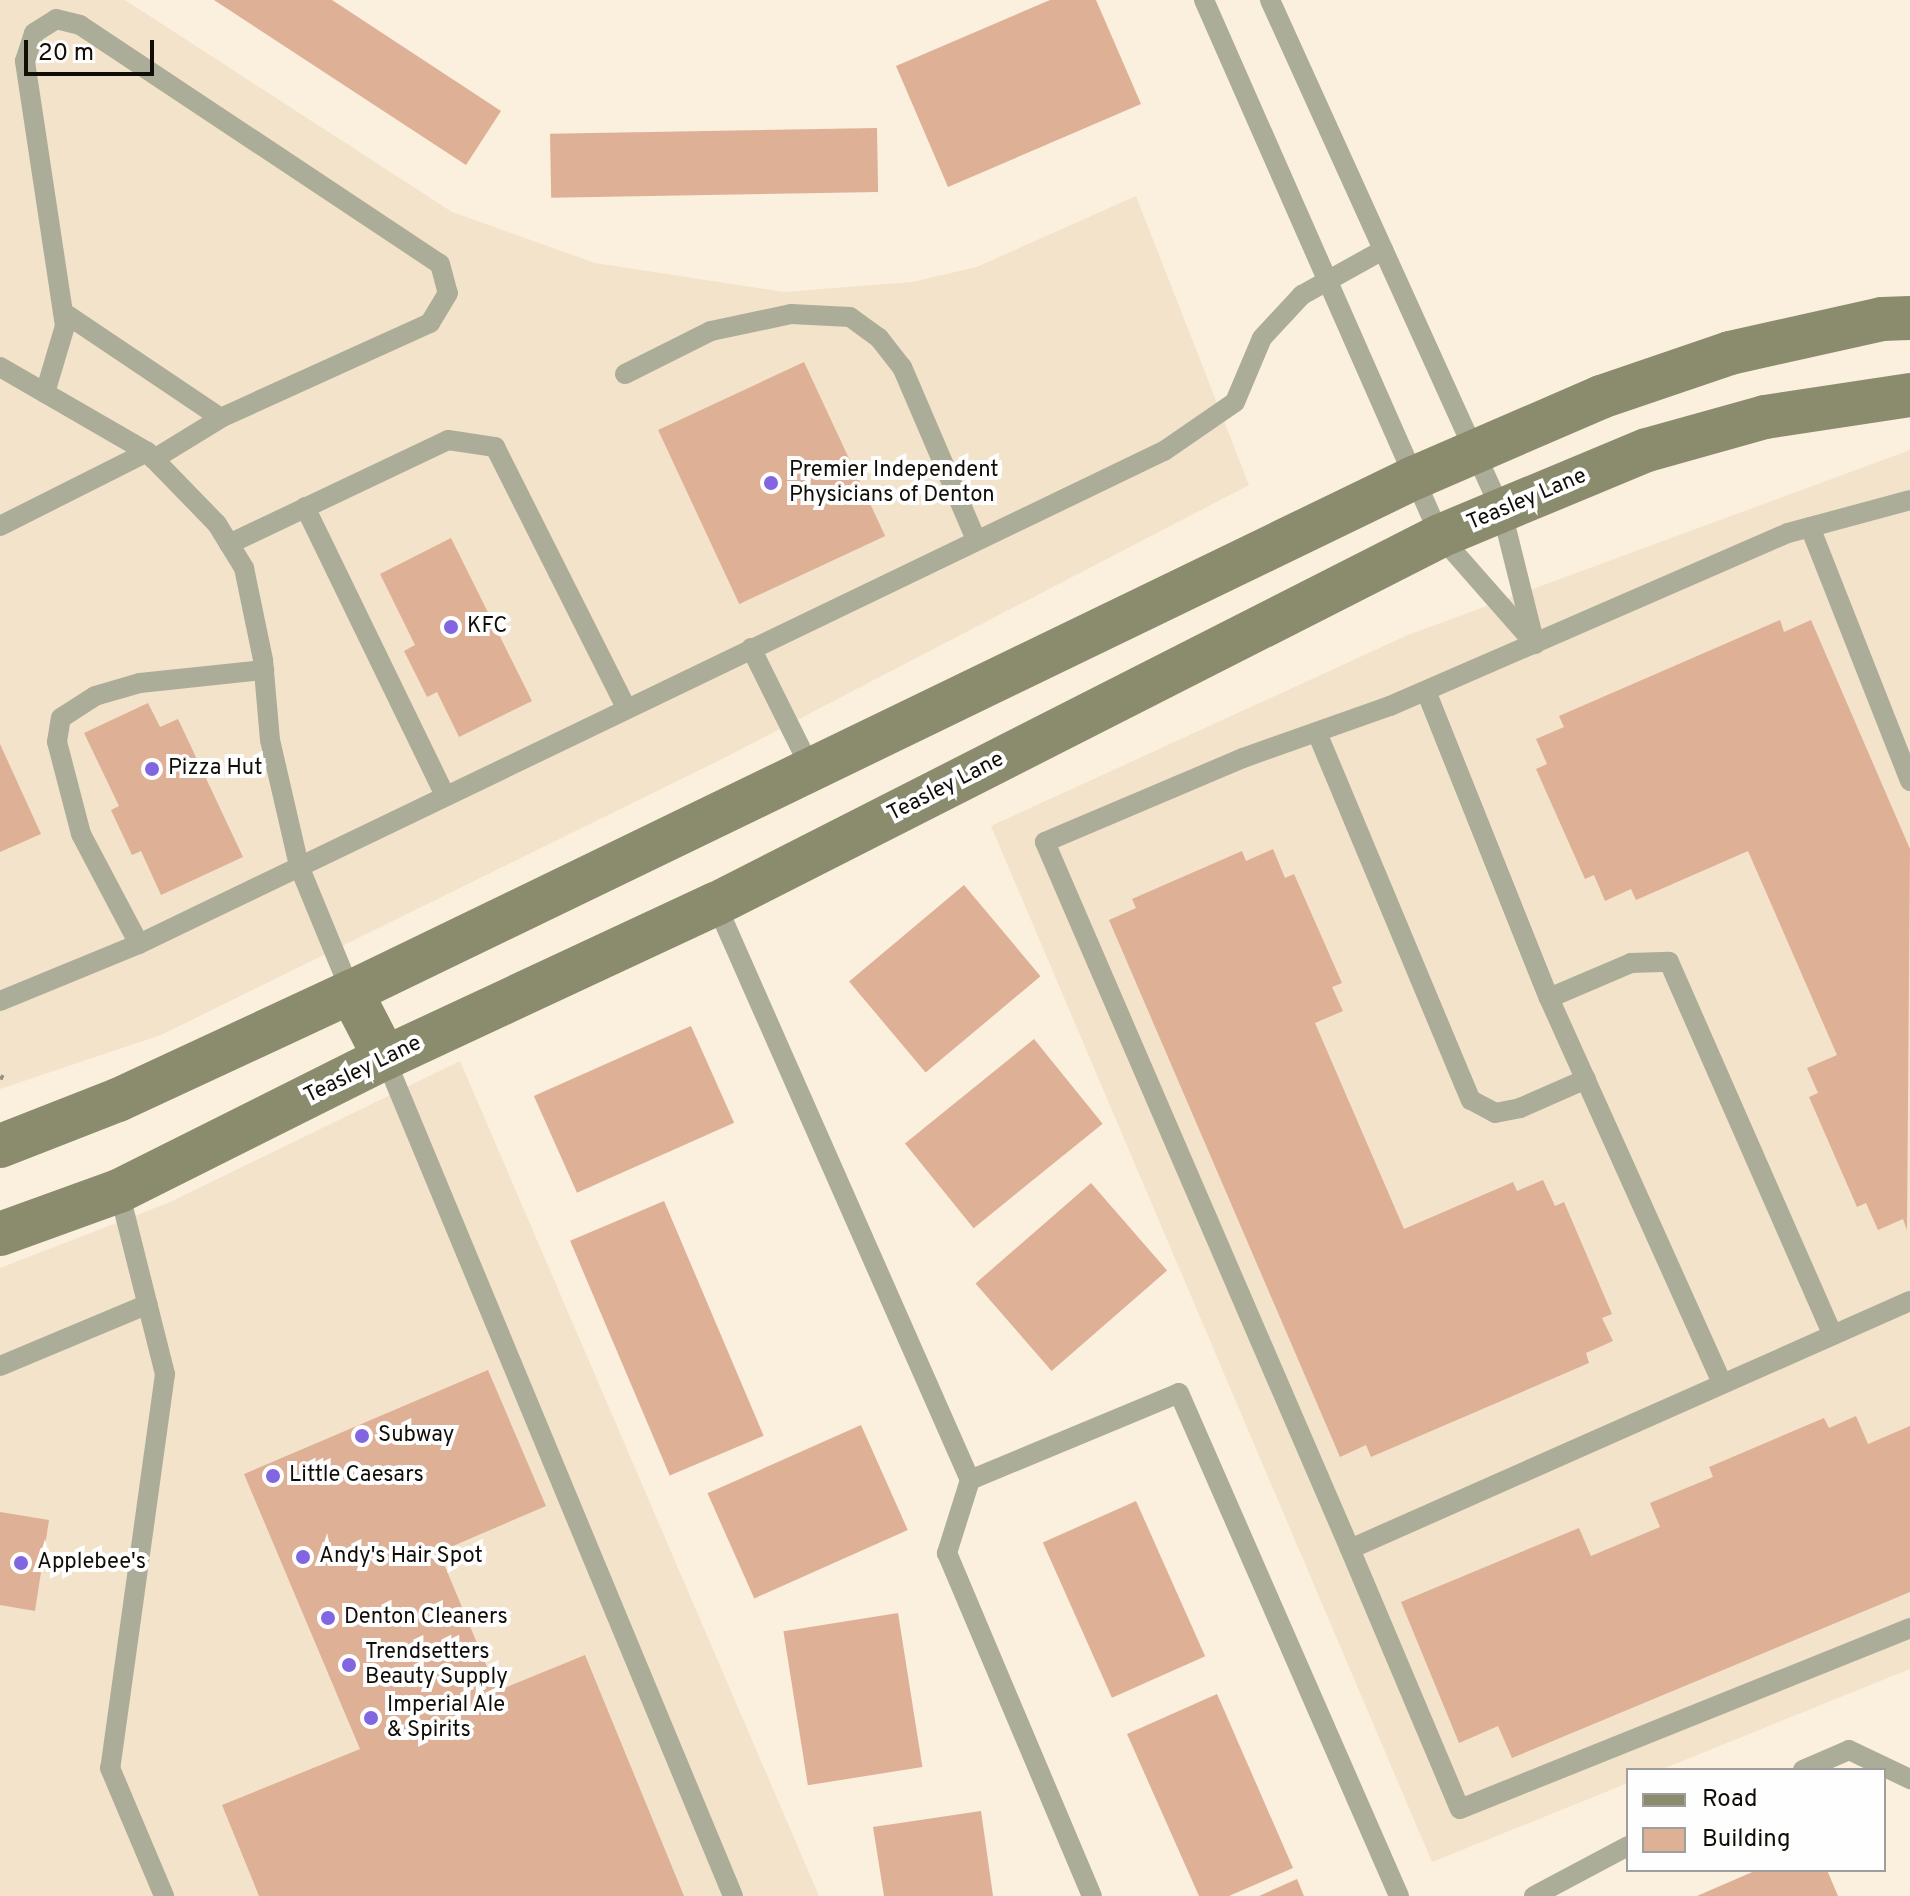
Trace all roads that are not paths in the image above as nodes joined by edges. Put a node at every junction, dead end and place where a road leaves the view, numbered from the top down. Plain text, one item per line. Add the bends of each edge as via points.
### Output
1 (1204, 0) edge
2 (1270, 0) edge
3 (1383, 250) junction
4 (1325, 279) junction
5 (63, 312) junction
6 (1910, 318) edge
7 (0, 367) edge
8 (625, 374) dead end
9 (45, 393) junction
10 (1910, 395) edge
11 (221, 418) junction
12 (1474, 453) junction
13 (151, 456) junction
14 (1414, 478) junction
15 (1910, 500) edge
16 (305, 507) junction
17 (1502, 512) junction
18 (0, 526) edge
19 (1810, 527) junction
20 (1440, 536) junction
21 (976, 540) junction
22 (229, 544) junction
23 (1535, 644) junction
24 (751, 648) junction
25 (264, 670) junction
26 (1426, 691) junction
27 (626, 707) junction
28 (1318, 735) junction
29 (810, 767) junction
30 (1909, 777) edge
31 (445, 795) junction
32 (299, 866) junction
33 (716, 904) junction
34 (139, 944) junction
35 (351, 992) junction
36 (1549, 998) junction
37 (0, 1001) edge
38 (385, 1058) junction
39 (1586, 1079) junction
40 (0, 1146) edge
41 (119, 1191) junction
42 (0, 1234) edge
43 (1910, 1301) edge
44 (148, 1304) junction
45 (1833, 1335) junction
46 (0, 1366) edge
47 (1722, 1383) junction
48 (970, 1480) junction
49 (1350, 1549) junction
50 (1910, 1628) edge
51 (1808, 1768) edge
52 (1910, 1779) edge
53 (1626, 1847) edge
54 (164, 1896) edge
55 (733, 1896) edge
56 (1092, 1896) edge
57 (1399, 1896) edge
58 (1534, 1896) edge

1 - 4 lane
2 - 3 lane
3 - 4 lane
3 - 12 lane
4 - 14 lane
4 - 21 lane via 1302,295 1262,338 1235,402 1164,451
5 - 9 lane via 61,348
5 - 11 lane
5 - 11 lane via 25,61 34,33 56,19 80,25 440,264 448,293 430,323
6 - 12 main road via 1882,319 1730,353 1601,397
7 - 9 lane
8 - 21 lane via 711,331 791,314 850,317 879,338 902,367
9 - 13 lane
10 - 17 main road, Teasley Lane via 1765,417 1647,450
11 - 13 lane
12 - 14 main road
12 - 17 lane
13 - 18 lane
13 - 22 lane via 217,524
14 - 20 lane
14 - 29 main road
15 - 19 lane
16 - 22 lane
16 - 27 lane via 448,440 495,447
16 - 31 lane
17 - 20 main road, Teasley Lane
17 - 23 lane
19 - 23 lane
19 - 30 lane
20 - 23 lane
20 - 33 main road, Teasley Lane
21 - 24 lane
22 - 25 lane via 244,568
23 - 26 lane
24 - 27 lane
24 - 29 lane
25 - 32 lane via 270,740
25 - 34 lane via 140,683 95,696 61,718 57,742 81,834
26 - 28 lane
26 - 36 lane
27 - 31 lane
28 - 39 lane via 1471,1100 1495,1113 1520,1108
28 - 49 lane via 1243,758 1045,842
29 - 35 main road
31 - 32 lane
32 - 34 lane
32 - 35 lane
33 - 38 main road, Teasley Lane
33 - 48 lane
34 - 37 lane
35 - 38 main road
35 - 40 main road via 118,1100
36 - 39 lane
36 - 45 lane via 1631,963 1669,962
38 - 41 main road, Teasley Lane
38 - 55 lane
39 - 47 lane
41 - 42 main road, Teasley Lane
41 - 44 lane
43 - 45 lane
44 - 46 lane
44 - 54 lane via 165,1374 110,1768
45 - 47 lane
47 - 49 lane
48 - 56 lane via 947,1553
48 - 57 lane via 1179,1393
49 - 50 lane via 1460,1809
51 - 52 lane via 1849,1750
53 - 58 lane

